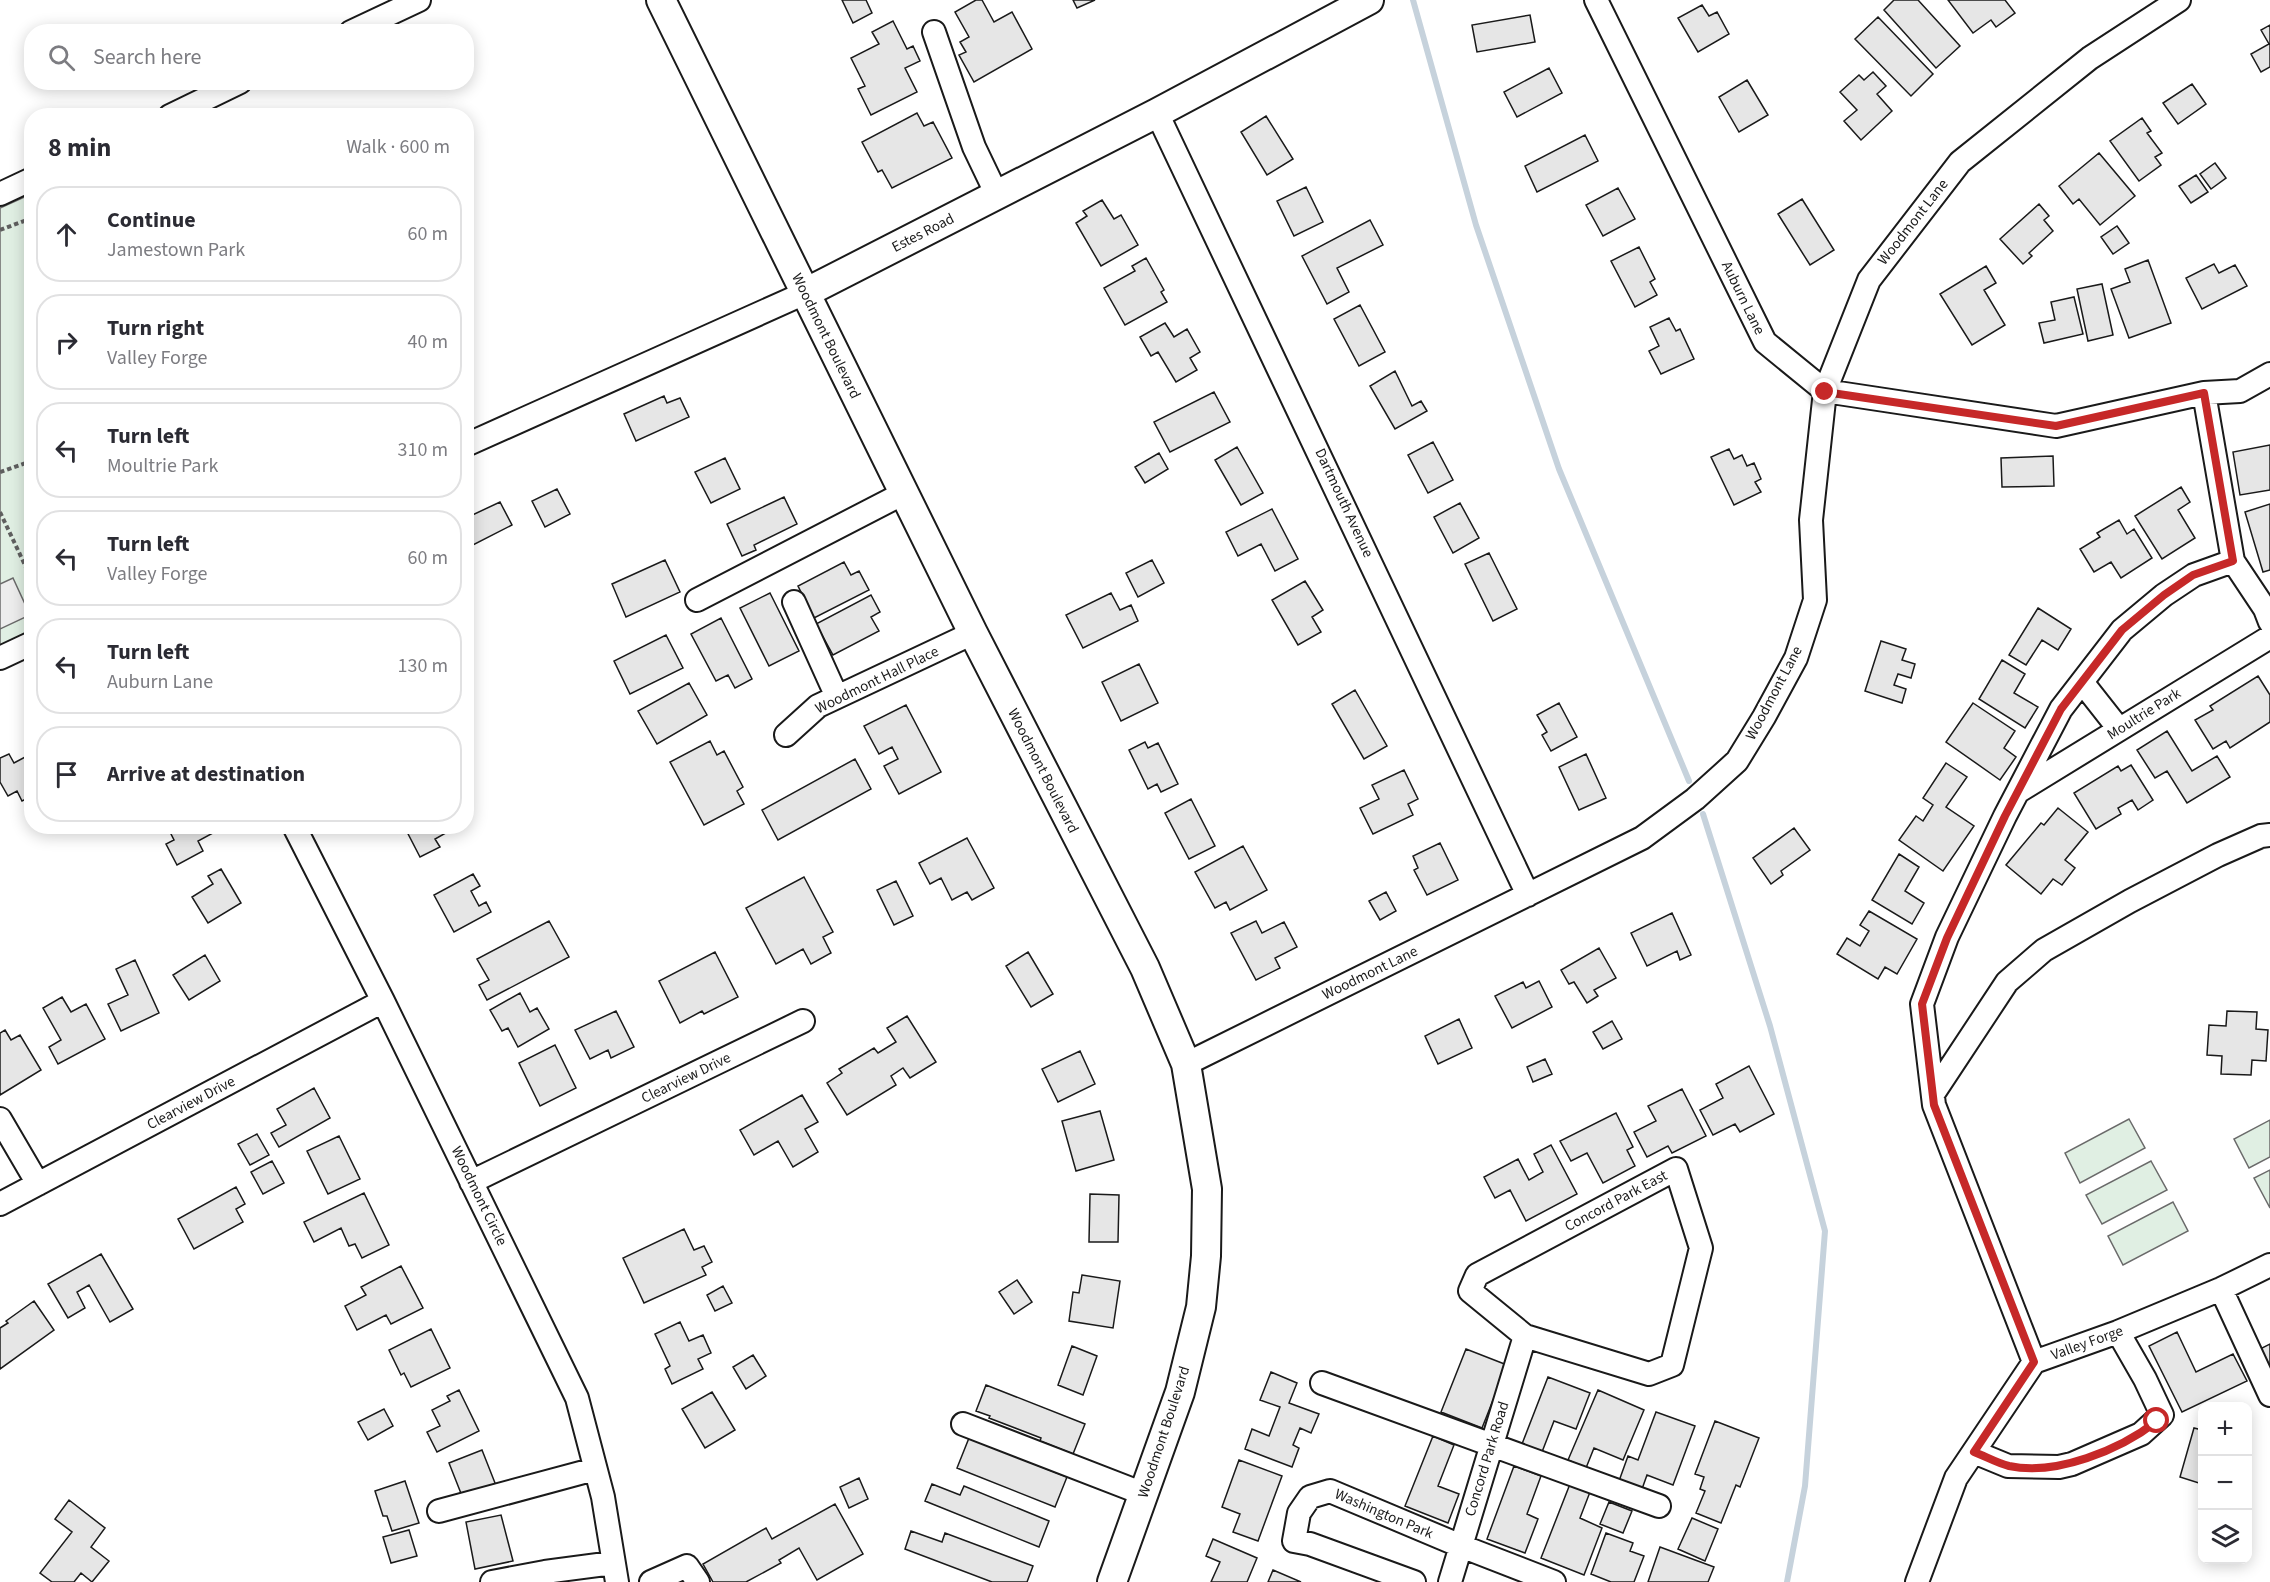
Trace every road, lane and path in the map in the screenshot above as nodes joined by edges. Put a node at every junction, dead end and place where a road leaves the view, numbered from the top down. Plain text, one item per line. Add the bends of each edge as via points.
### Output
1 (419, 0) edge
2 (661, 0) edge
3 (1370, 0) edge
4 (1596, 0) edge
5 (2179, 0) edge
6 (368, 24) edge
7 (934, 32) dead end
8 (224, 90) edge
9 (186, 108) edge
10 (1157, 113) junction
11 (24, 183) edge
12 (0, 194) edge
13 (997, 195) junction
14 (24, 221) edge
15 (0, 230) edge
16 (805, 293) junction
17 (2270, 374) edge
18 (1825, 392) junction
19 (2204, 393) junction
20 (474, 441) edge
21 (24, 464) edge
22 (0, 472) edge
23 (904, 493) junction
24 (0, 512) edge
25 (2233, 561) junction
26 (24, 563) edge
27 (697, 600) dead end
28 (794, 602) dead end
29 (2268, 612) edge
30 (973, 633) junction
31 (2270, 637) edge
32 (24, 647) edge
33 (0, 658) edge
34 (2082, 682) junction
35 (837, 697) junction
36 (2120, 729) junction
37 (786, 735) dead end
38 (2017, 792) junction
39 (298, 834) edge
40 (2270, 835) edge
41 (1528, 895) junction
42 (383, 1001) junction
43 (803, 1021) dead end
44 (1186, 1064) junction
45 (1933, 1094) junction
46 (0, 1119) edge
47 (471, 1182) junction
48 (38, 1184) junction
49 (0, 1204) edge
50 (2270, 1265) edge
51 (2221, 1289) junction
52 (2118, 1332) junction
53 (1525, 1336) junction
54 (2034, 1362) junction
55 (1322, 1383) dead end
56 (2270, 1395) edge
57 (963, 1424) dead end
58 (1492, 1444) junction
59 (1974, 1452) junction
60 (595, 1469) junction
61 (1144, 1494) junction
62 (1659, 1506) dead end
63 (439, 1511) dead end
64 (1461, 1546) junction
65 (615, 1577) edge
66 (492, 1582) edge
67 (651, 1582) edge
68 (698, 1582) edge
69 (1112, 1582) edge
70 (1414, 1582) edge
71 (1450, 1582) edge
72 (1554, 1582) edge
73 (1917, 1582) edge

1 - 6 street
2 - 16 main road, Woodmont Boulevard
3 - 10 main road, Estes Road
4 - 18 street, Auburn Lane via 1765,342
5 - 18 street, Woodmont Lane via 2090,58 1960,162 1869,280
7 - 13 street via 974,147
8 - 9 street
10 - 13 main road, Estes Road
10 - 41 street, Dartmouth Avenue
11 - 12 street
13 - 16 main road, Estes Road
14 - 15 path
16 - 20 street, Estes Road
16 - 23 main road, Woodmont Boulevard
17 - 19 street via 2240,392
18 - 19 street via 2056,426
18 - 41 street, Woodmont Lane via 1811,520 1815,600 1796,658 1764,717 1737,761 1695,799 1642,838
19 - 25 street
21 - 22 path
23 - 27 street
23 - 30 main road, Woodmont Boulevard
24 - 26 path
25 - 29 street
25 - 34 street via 2193,575 2164,595 2122,630
28 - 35 street
30 - 35 street, Woodmont Hall Place
30 - 44 main road, Woodmont Boulevard via 1145,968
31 - 36 street, Moultrie Park
32 - 33 street
34 - 36 street
34 - 38 street via 2061,709
35 - 37 street, Woodmont Hall Place via 818,706
36 - 38 street, Moultrie Park
38 - 45 street via 1947,938 1922,1004
39 - 42 street, Woodmont Circle
40 - 45 street via 2218,855 2044,950 2007,982
41 - 44 street, Woodmont Lane
42 - 47 street, Woodmont Circle
42 - 48 street, Clearview Drive
43 - 47 street, Clearview Drive
44 - 61 main road, Woodmont Boulevard via 1207,1189 1206,1256 1201,1307 1180,1392
45 - 54 street
46 - 48 street
47 - 60 street, Woodmont Circle via 577,1398
48 - 49 street, Clearview Drive
50 - 51 street, Valley Forge
51 - 52 street, Valley Forge
51 - 56 street
52 - 54 street, Valley Forge
52 - 59 street via 2162,1415 2157,1421 2141,1434 2059,1467 2008,1466
53 - 53 street, Concord Park East via 1470,1291 1477,1275 1676,1170 1701,1248 1672,1365 1649,1374
53 - 58 street, Concord Park Road
54 - 59 street, Valley Forge
55 - 58 street
57 - 61 street
58 - 62 street
58 - 64 street, Concord Park Road
59 - 73 street, Valley Forge via 1956,1478
60 - 63 street
60 - 65 street, Woodmont Circle
61 - 69 main road, Woodmont Boulevard
64 - 70 street, Washington Park via 1330,1491 1310,1497 1299,1514 1293,1541
64 - 71 street, Concord Park Road
64 - 72 street, Washington Park
65 - 66 street via 545,1572
67 - 68 street via 687,1566

